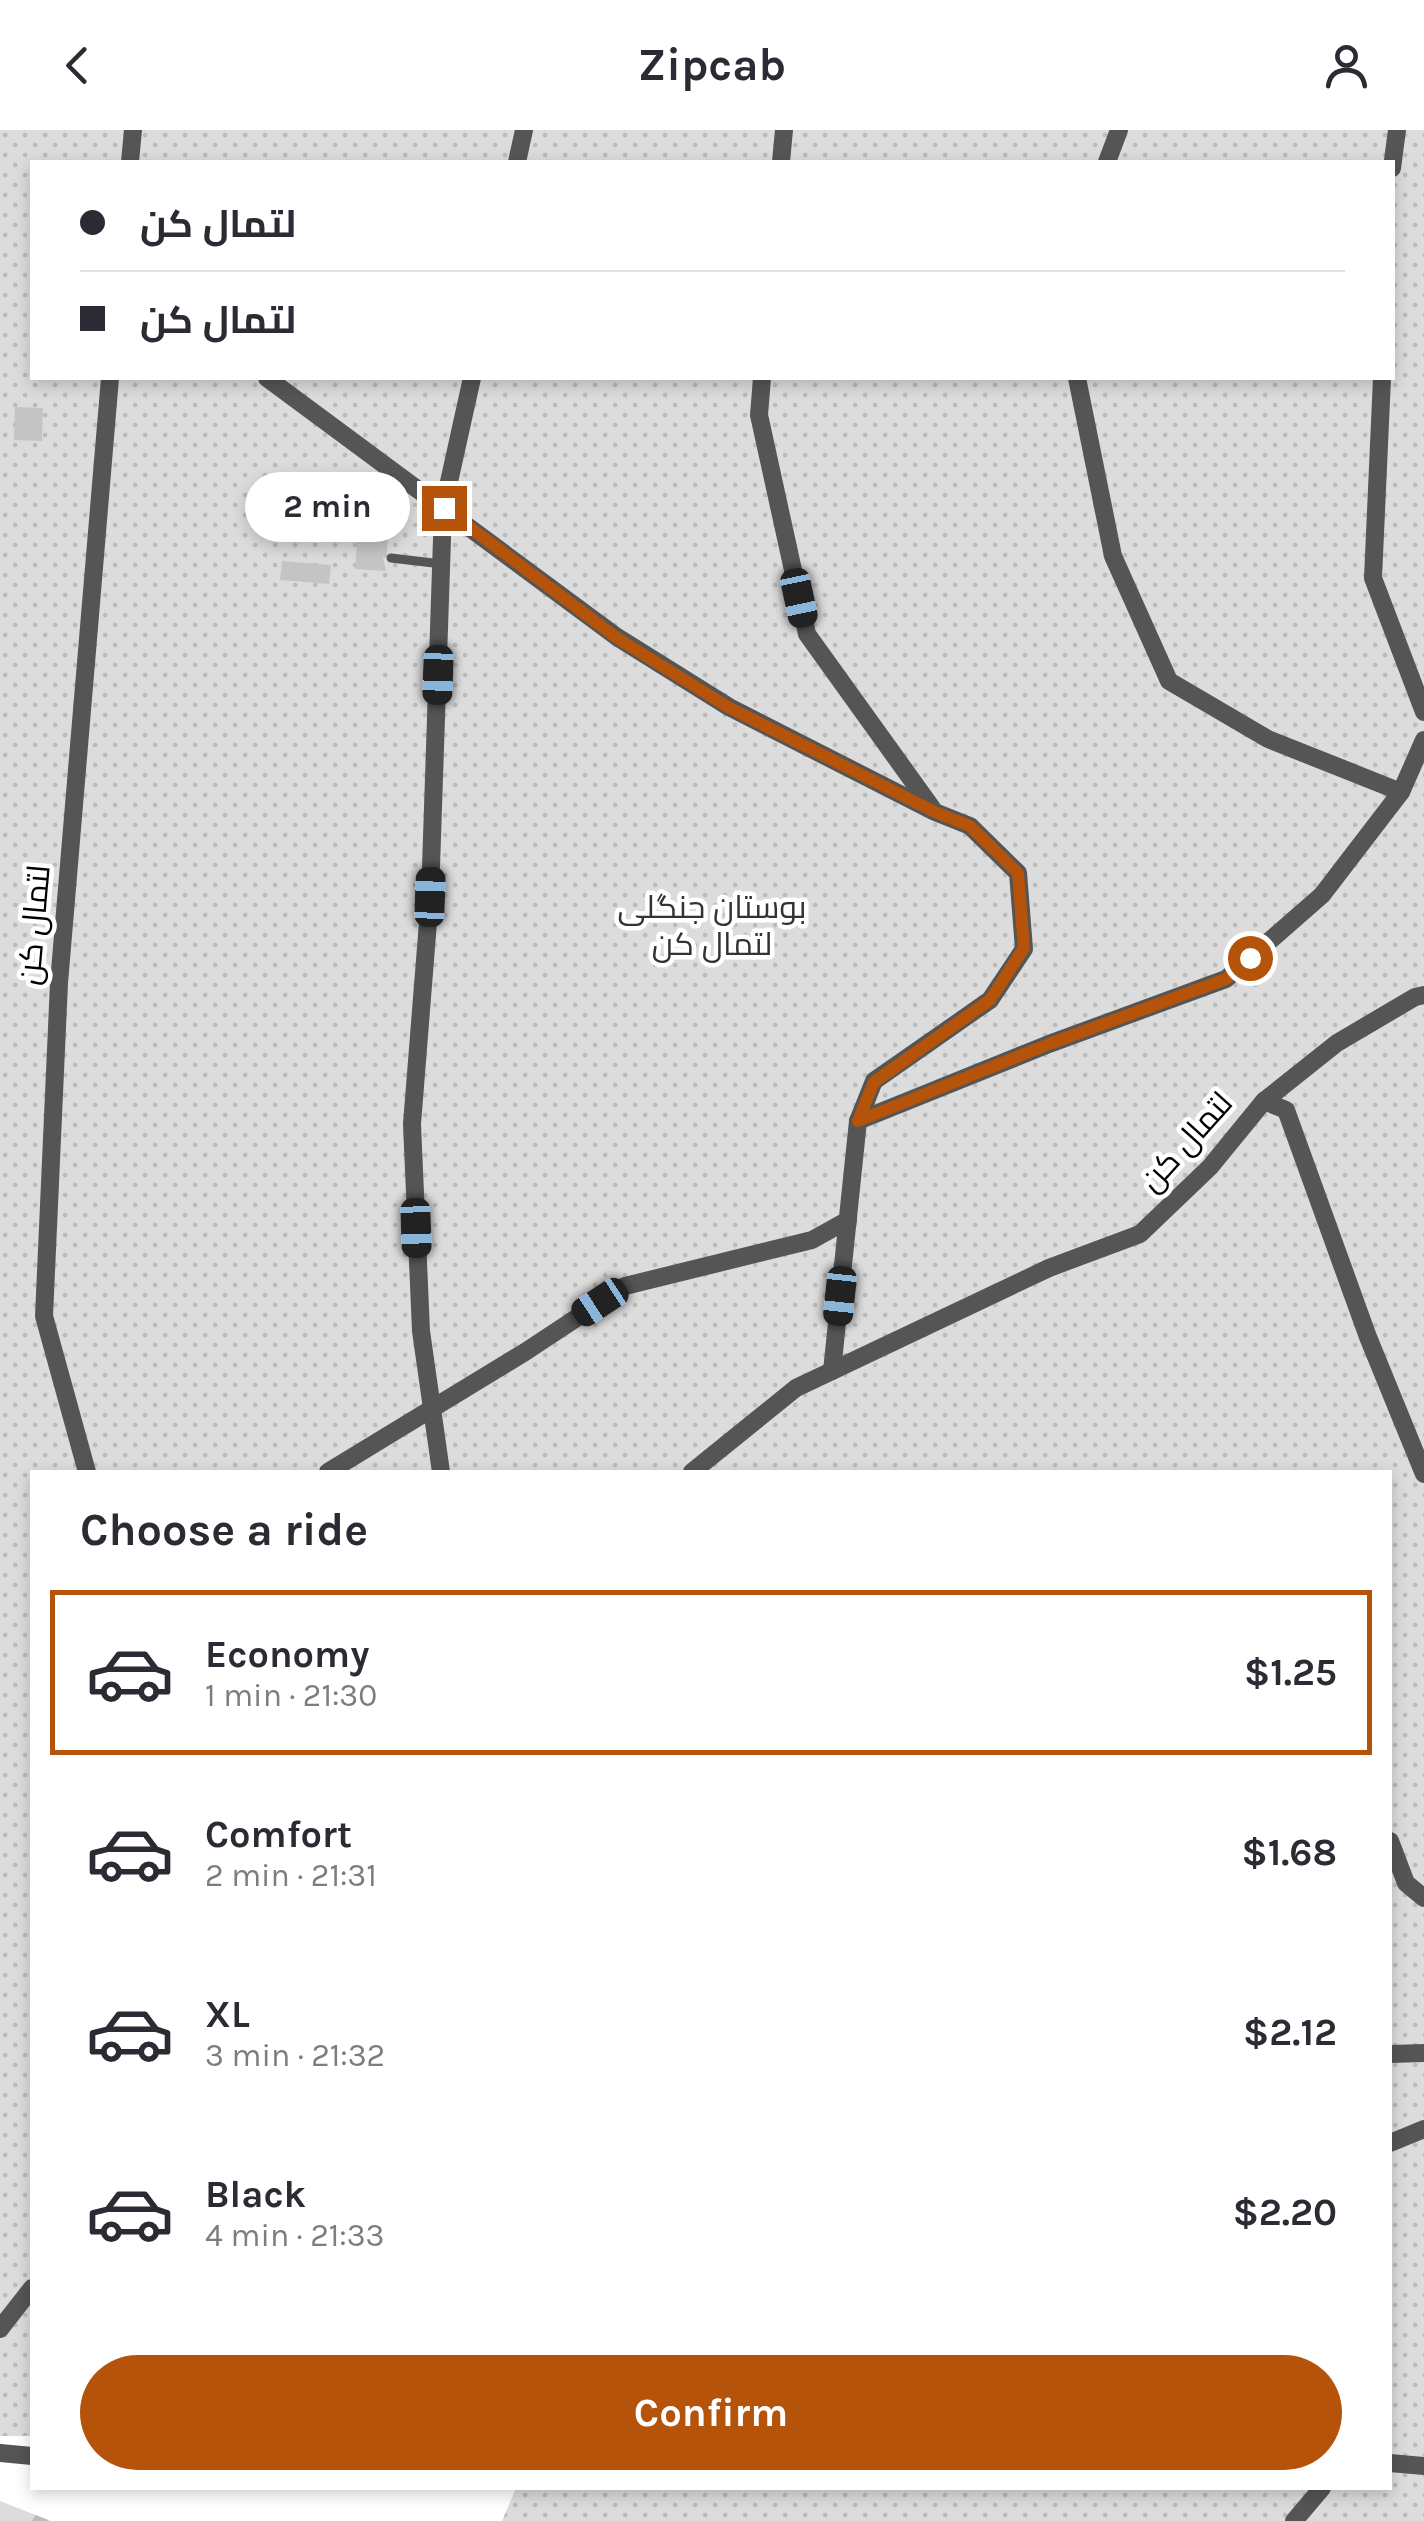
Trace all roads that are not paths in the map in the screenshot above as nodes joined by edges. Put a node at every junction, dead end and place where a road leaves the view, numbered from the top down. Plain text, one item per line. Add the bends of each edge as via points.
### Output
1 (133, 130) edge
2 (524, 130) edge
3 (784, 130) edge
4 (1119, 130) edge
5 (1397, 130) edge
6 (130, 160) edge
7 (517, 160) edge
8 (781, 160) edge
9 (1108, 160) edge
10 (1393, 160) edge
11 (110, 380) edge
12 (270, 380) edge
13 (472, 380) edge
14 (762, 380) edge
15 (1077, 380) edge
16 (1382, 380) edge
17 (444, 508) junction
18 (391, 558) dead end
19 (442, 564) junction
20 (1424, 712) edge
21 (1424, 740) edge
22 (1401, 792) junction
23 (935, 812) junction
24 (1424, 995) edge
25 (1264, 1100) junction
26 (858, 1121) junction
27 (848, 1220) junction
28 (832, 1371) junction
29 (432, 1410) junction
30 (86, 1470) edge
31 (331, 1470) edge
32 (441, 1470) edge
33 (694, 1470) edge
34 (1424, 1474) edge
35 (1392, 1847) edge
36 (1424, 1898) edge
37 (1424, 2053) edge
38 (1392, 2054) edge
39 (1424, 2129) edge
40 (1392, 2142) edge
41 (30, 2291) edge
42 (0, 2329) edge
43 (0, 2452) edge
44 (30, 2456) edge
45 (1392, 2463) edge
46 (1424, 2466) edge
47 (1320, 2490) edge
48 (1294, 2521) edge

1 - 6 street
2 - 7 street
3 - 8 street
4 - 9 street
5 - 10 street
11 - 30 street, لتمال کن via 59,983 44,1316
12 - 17 street
13 - 17 street
14 - 23 street via 759,415 807,634
15 - 22 street via 1112,556 1170,680 1268,739
16 - 20 street via 1373,578
17 - 19 street
17 - 23 street via 617,638 728,707
18 - 19 lane
19 - 29 street via 430,897 412,1124 421,1331
21 - 22 street
22 - 26 street via 1322,896 1226,979
23 - 26 street via 970,826 1018,873 1024,948 990,1000 874,1082
24 - 25 street via 1337,1044
25 - 28 street, لتمال کن via 1210,1167 1140,1234 1049,1268
25 - 34 street, لتمال کن via 1286,1110
26 - 27 street
27 - 28 street
27 - 29 street via 812,1240 625,1286
28 - 33 street, لتمال کن via 796,1388
29 - 31 street
29 - 32 street
35 - 36 street via 1406,1883
37 - 38 street
39 - 40 street
41 - 42 street
43 - 44 street
45 - 46 street
47 - 48 street

